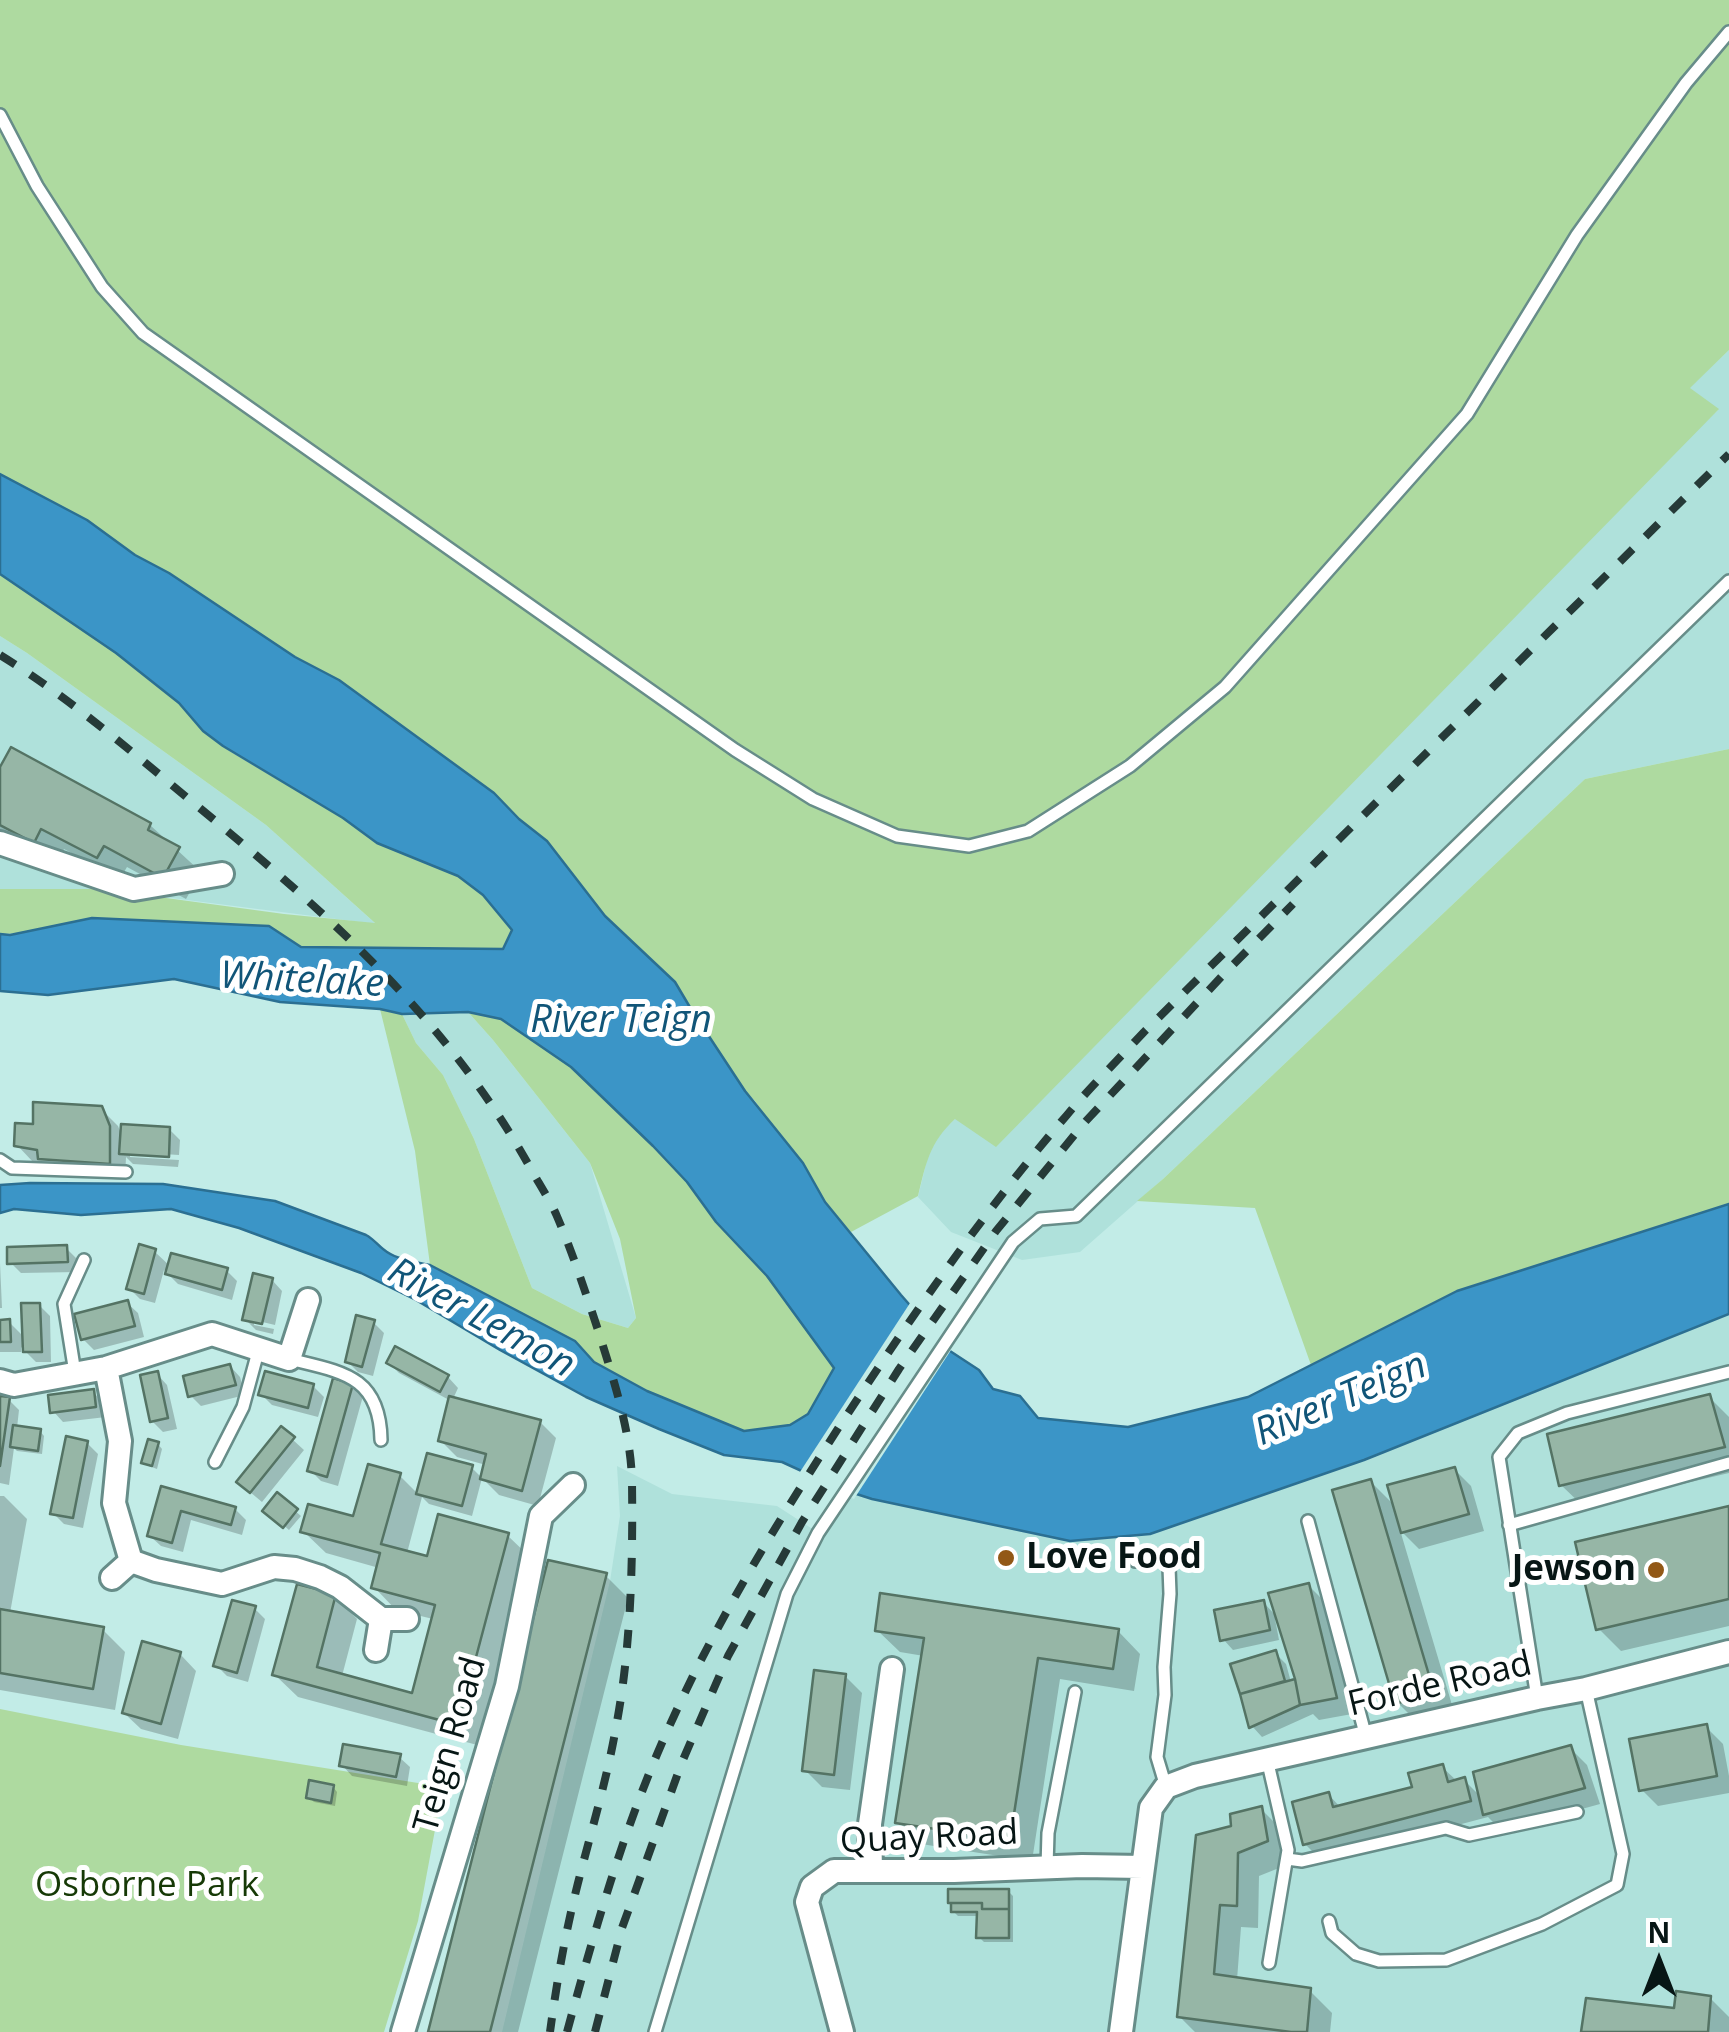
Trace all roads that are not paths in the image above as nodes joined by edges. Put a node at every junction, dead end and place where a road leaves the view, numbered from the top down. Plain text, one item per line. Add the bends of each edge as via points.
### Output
1 (1729, 32) edge
2 (0, 115) edge
3 (1729, 581) edge
4 (0, 843) edge
5 (222, 874) dead end
6 (0, 1160) edge
7 (126, 1172) dead end
8 (84, 1260) dead end
9 (308, 1300) dead end
10 (259, 1348) junction
11 (288, 1359) junction
12 (106, 1368) junction
13 (1729, 1372) edge
14 (75, 1373) junction
15 (0, 1381) edge
16 (381, 1440) dead end
17 (215, 1462) dead end
18 (1729, 1464) edge
19 (573, 1485) dead end
20 (1308, 1521) dead end
21 (1510, 1525) junction
22 (1135, 1561) dead end
23 (132, 1562) junction
24 (112, 1578) dead end
25 (382, 1619) junction
26 (407, 1619) dead end
27 (376, 1650) dead end
28 (1729, 1652) edge
29 (892, 1669) dead end
30 (1586, 1689) junction
31 (1075, 1692) dead end
32 (1538, 1698) junction
33 (1366, 1737) junction
34 (1266, 1759) junction
35 (1166, 1786) junction
36 (1578, 1812) dead end
37 (1287, 1858) junction
38 (1046, 1867) junction
39 (1142, 1867) junction
40 (871, 1870) junction
41 (1328, 1922) dead end
42 (1270, 1963) dead end
43 (403, 2032) edge
44 (655, 2032) edge
45 (842, 2032) edge
46 (1120, 2032) edge

1 - 2 lane via 1578,235 1467,414 1225,687 1130,766 1028,831 969,846 897,836 813,799 143,333 102,287
3 - 44 lane via 1076,1216 1040,1219 1012,1242 818,1533 786,1594
4 - 5 street via 134,888
6 - 7 lane via 12,1168
8 - 14 lane via 64,1304
9 - 11 street
10 - 11 street
10 - 12 street via 212,1334
10 - 17 lane via 243,1407
11 - 16 lane via 348,1374 364,1387 381,1419
12 - 14 street
12 - 23 street via 120,1442 114,1503
13 - 21 lane via 1567,1412 1518,1433 1499,1457
14 - 15 street via 14,1385
18 - 21 lane
19 - 43 street, Teign Road via 541,1516 507,1686
20 - 33 lane
21 - 32 lane
22 - 35 lane via 1164,1554 1169,1567 1157,1757
23 - 24 street
23 - 25 street via 222,1584 274,1567 295,1569 340,1587
25 - 26 street
25 - 27 street
28 - 30 street, Forde Road
29 - 40 street via 870,1824
30 - 32 street, Forde Road
30 - 41 lane via 1623,1854 1617,1886 1542,1924 1446,1960 1380,1961 1356,1954
31 - 38 lane
32 - 33 street, Forde Road
33 - 34 street, Forde Road
34 - 35 street, Forde Road
34 - 37 lane
35 - 39 street via 1151,1808
36 - 37 lane via 1468,1836 1446,1828 1302,1861
37 - 42 lane
38 - 39 street, Quay Road
38 - 40 street, Quay Road
39 - 46 street
40 - 45 street, Quay Road via 834,1872 812,1887 806,1902

